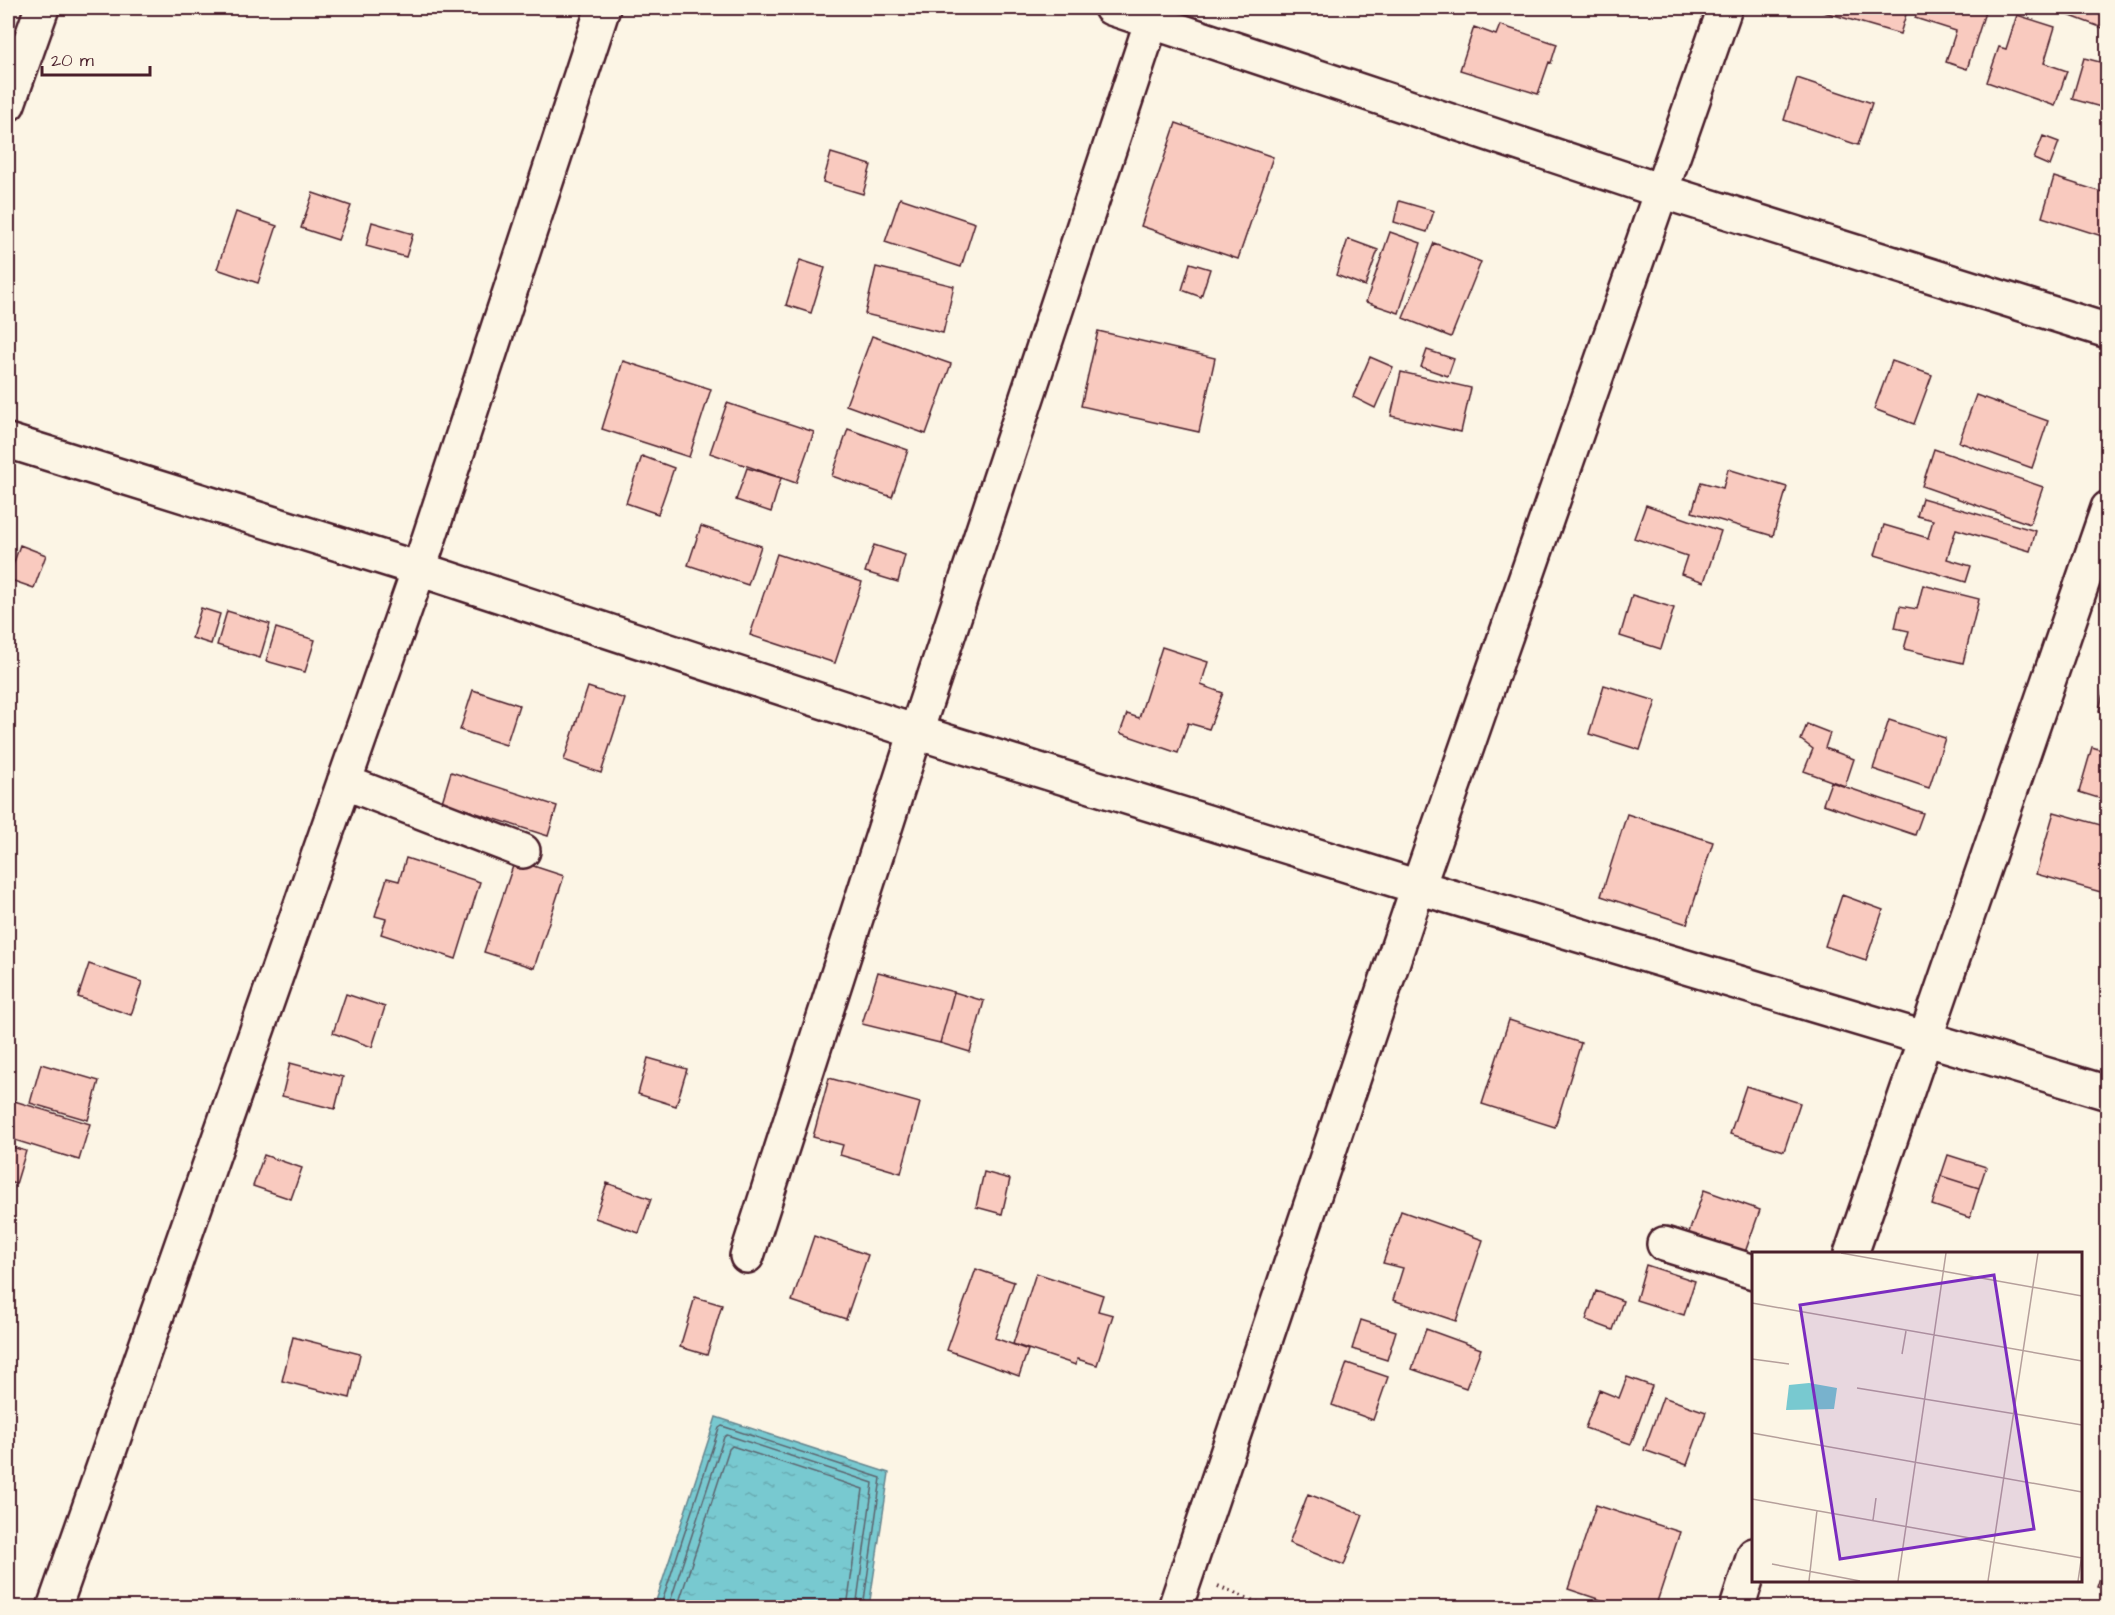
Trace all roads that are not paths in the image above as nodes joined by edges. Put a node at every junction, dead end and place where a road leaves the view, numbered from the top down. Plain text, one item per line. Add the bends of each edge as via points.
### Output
1 (42, 8) edge
2 (603, 8) edge
3 (1111, 8) edge
4 (1725, 8) edge
5 (1154, 14) edge
6 (8, 104) edge
7 (1661, 191) junction
8 (2108, 332) edge
9 (8, 441) edge
10 (2108, 508) edge
11 (419, 569) junction
12 (916, 732) junction
13 (344, 782) junction
14 (523, 851) dead end
15 (1418, 887) junction
16 (1926, 1040) junction
17 (2108, 1093) edge
18 (1664, 1244) dead end
19 (1852, 1252) edge
20 (747, 1256) dead end
21 (1752, 1271) edge
22 (1752, 1561) edge
23 (54, 1608) edge
24 (1175, 1608) edge
25 (1737, 1608) edge

1 - 6 street
2 - 11 street
3 - 5 street
4 - 7 street
5 - 7 street
5 - 12 street
7 - 8 street
7 - 15 street
9 - 11 street
10 - 16 street
11 - 12 street
11 - 13 street
12 - 15 street
12 - 20 street
13 - 14 street
13 - 23 street
15 - 16 street
15 - 24 street
16 - 17 street
16 - 19 street
18 - 21 street
22 - 25 street

